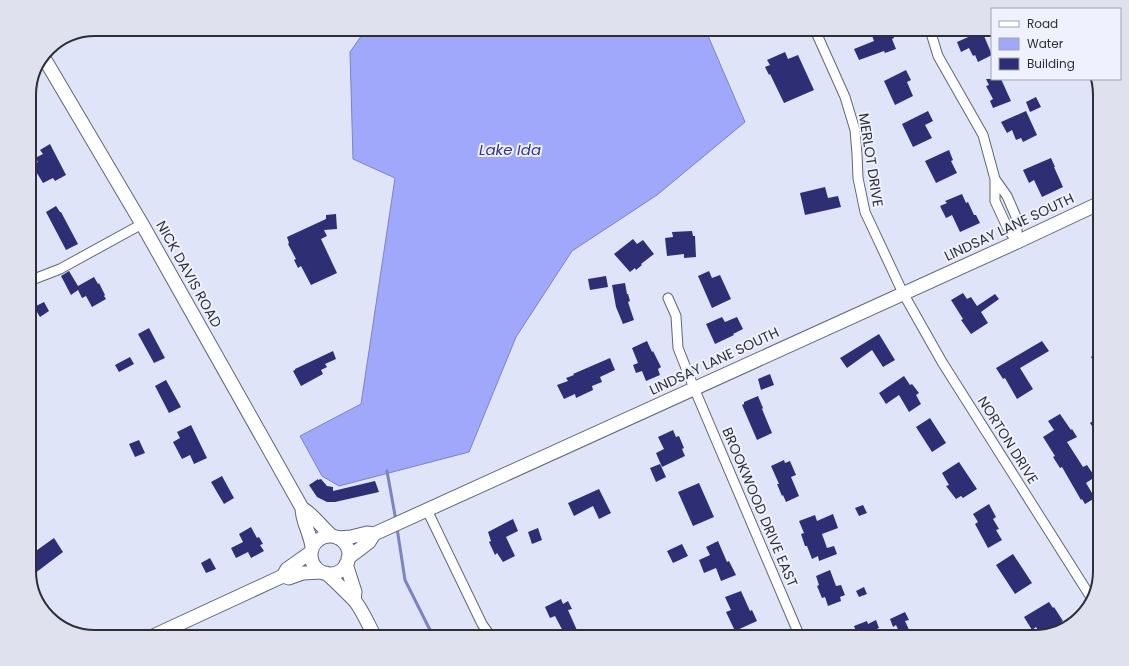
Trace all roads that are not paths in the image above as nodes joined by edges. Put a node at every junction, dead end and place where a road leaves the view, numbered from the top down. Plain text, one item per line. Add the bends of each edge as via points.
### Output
1 (818, 36) edge
2 (932, 36) edge
3 (46, 62) edge
4 (995, 179) junction
5 (1093, 210) edge
6 (142, 224) junction
7 (1017, 242) junction
8 (36, 278) edge
9 (903, 293) junction
10 (668, 298) dead end
11 (694, 388) junction
12 (302, 508) junction
13 (427, 510) junction
14 (374, 534) junction
15 (335, 537) junction
16 (312, 550) junction
17 (347, 561) junction
18 (324, 572) junction
19 (283, 576) junction
20 (1088, 593) edge
21 (354, 600) junction
22 (166, 630) edge
23 (371, 630) edge
24 (486, 630) edge
25 (797, 630) edge

1 - 9 street, MERLOT DRIVE via 845,97 855,130 858,178 865,212
2 - 4 street via 938,56 982,135
3 - 6 street, NICK DAVIS ROAD
4 - 7 street via 995,201
4 - 7 street via 1007,196 1017,219
5 - 7 street, LINDSAY LANE SOUTH
6 - 8 street via 60,269
6 - 12 street, NICK DAVIS ROAD
7 - 9 street, LINDSAY LANE SOUTH
9 - 11 street, LINDSAY LANE SOUTH
9 - 20 street, NORTON DRIVE via 942,362
10 - 11 street, BROOKWOOD DRIVE EAST via 676,316 678,348
11 - 13 street, LINDSAY LANE SOUTH
11 - 25 street, BROOKWOOD DRIVE EAST
12 - 15 street, NICK DAVIS ROAD via 310,512 323,528
12 - 16 street, NICK DAVIS ROAD via 302,516 311,535
13 - 14 street, LINDSAY LANE SOUTH
13 - 24 street
14 - 15 street
14 - 17 street, LINDSAY LANE SOUTH via 369,542
15 - 16 street via 325,536 319,539
15 - 17 street via 347,547
16 - 18 street via 313,563
16 - 19 street via 287,569
17 - 18 street via 338,572
17 - 21 street via 355,592
18 - 19 street via 303,573 289,578
18 - 21 street
19 - 22 street
21 - 23 street

